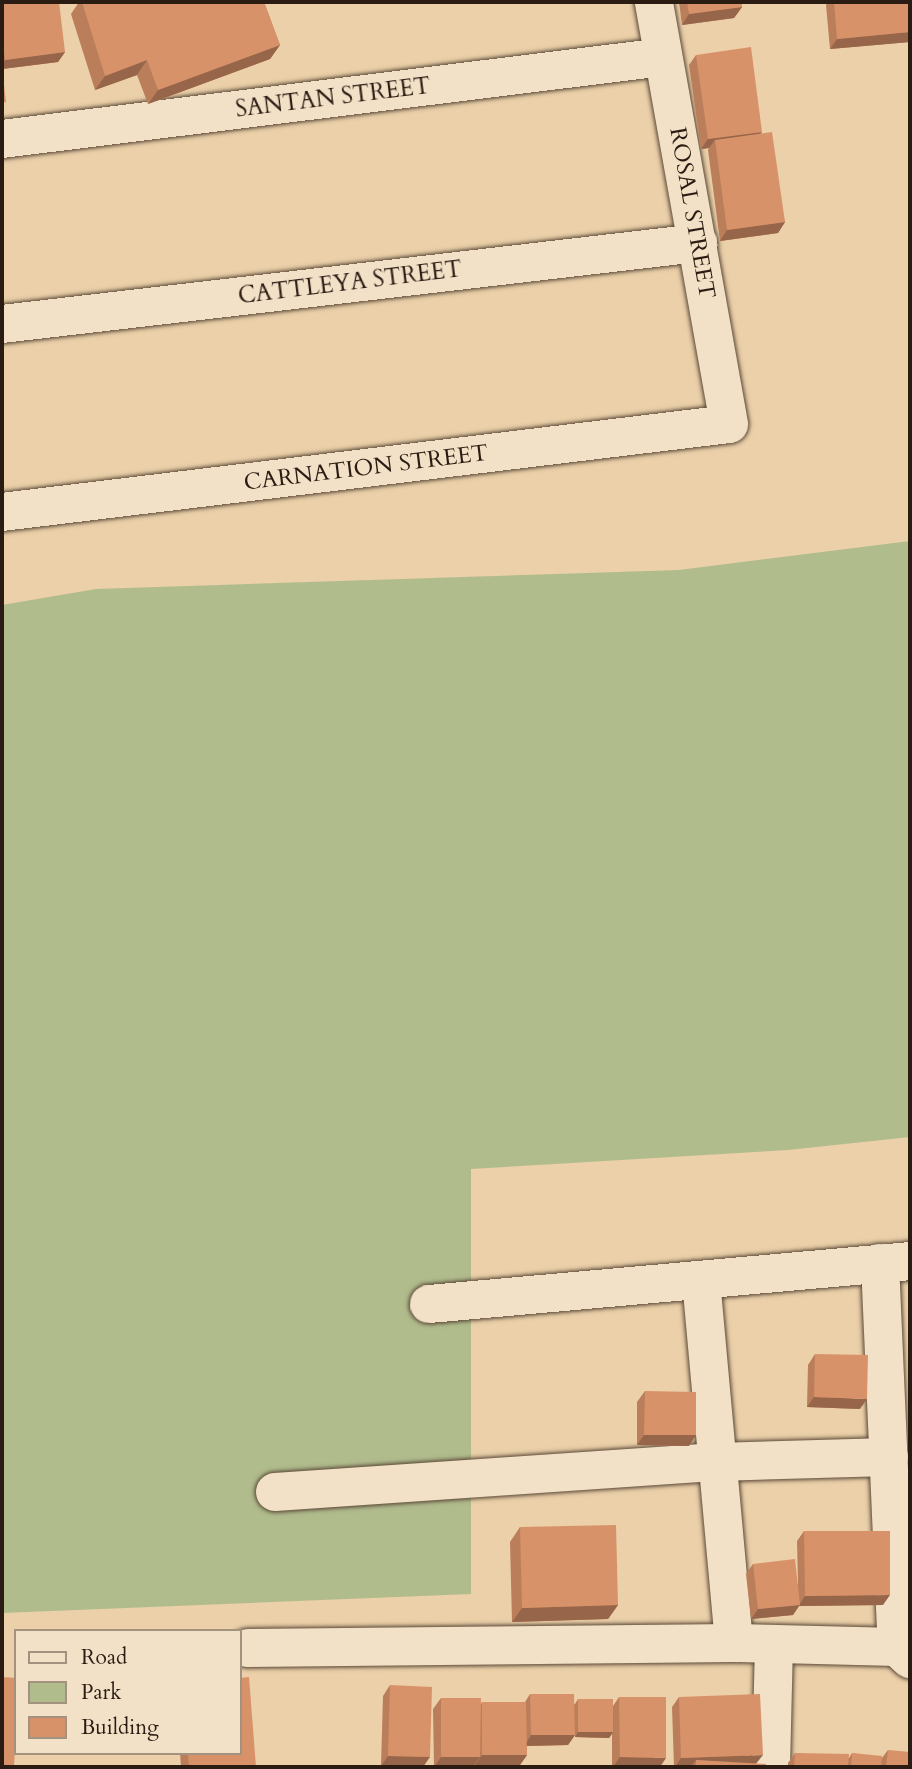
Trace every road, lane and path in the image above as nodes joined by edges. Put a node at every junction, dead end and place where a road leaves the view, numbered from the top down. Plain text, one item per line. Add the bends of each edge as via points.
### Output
1 (654, 2) edge
2 (663, 57) junction
3 (2, 139) edge
4 (698, 243) junction
5 (2, 324) edge
6 (729, 424) joint
7 (2, 512) edge
8 (895, 1262) edge
9 (701, 1280) junction
10 (429, 1304) dead end
11 (889, 1457) junction
12 (718, 1462) junction
13 (275, 1493) dead end
14 (734, 1643) junction
15 (774, 1644) junction
16 (248, 1648) dead end
17 (903, 1653) edge
18 (771, 1767) edge

1 - 2 street, ROSAL STREET
2 - 3 street, SANTAN STREET
2 - 4 street, ROSAL STREET
4 - 5 street, CATTLEYA STREET
4 - 6 street, ROSAL STREET
6 - 7 street, CARNATION STREET
8 - 9 street
8 - 11 street
9 - 10 street
9 - 12 street
11 - 12 street
11 - 17 street
12 - 13 street
12 - 14 street
14 - 15 street
14 - 16 street
15 - 17 street
15 - 18 street

